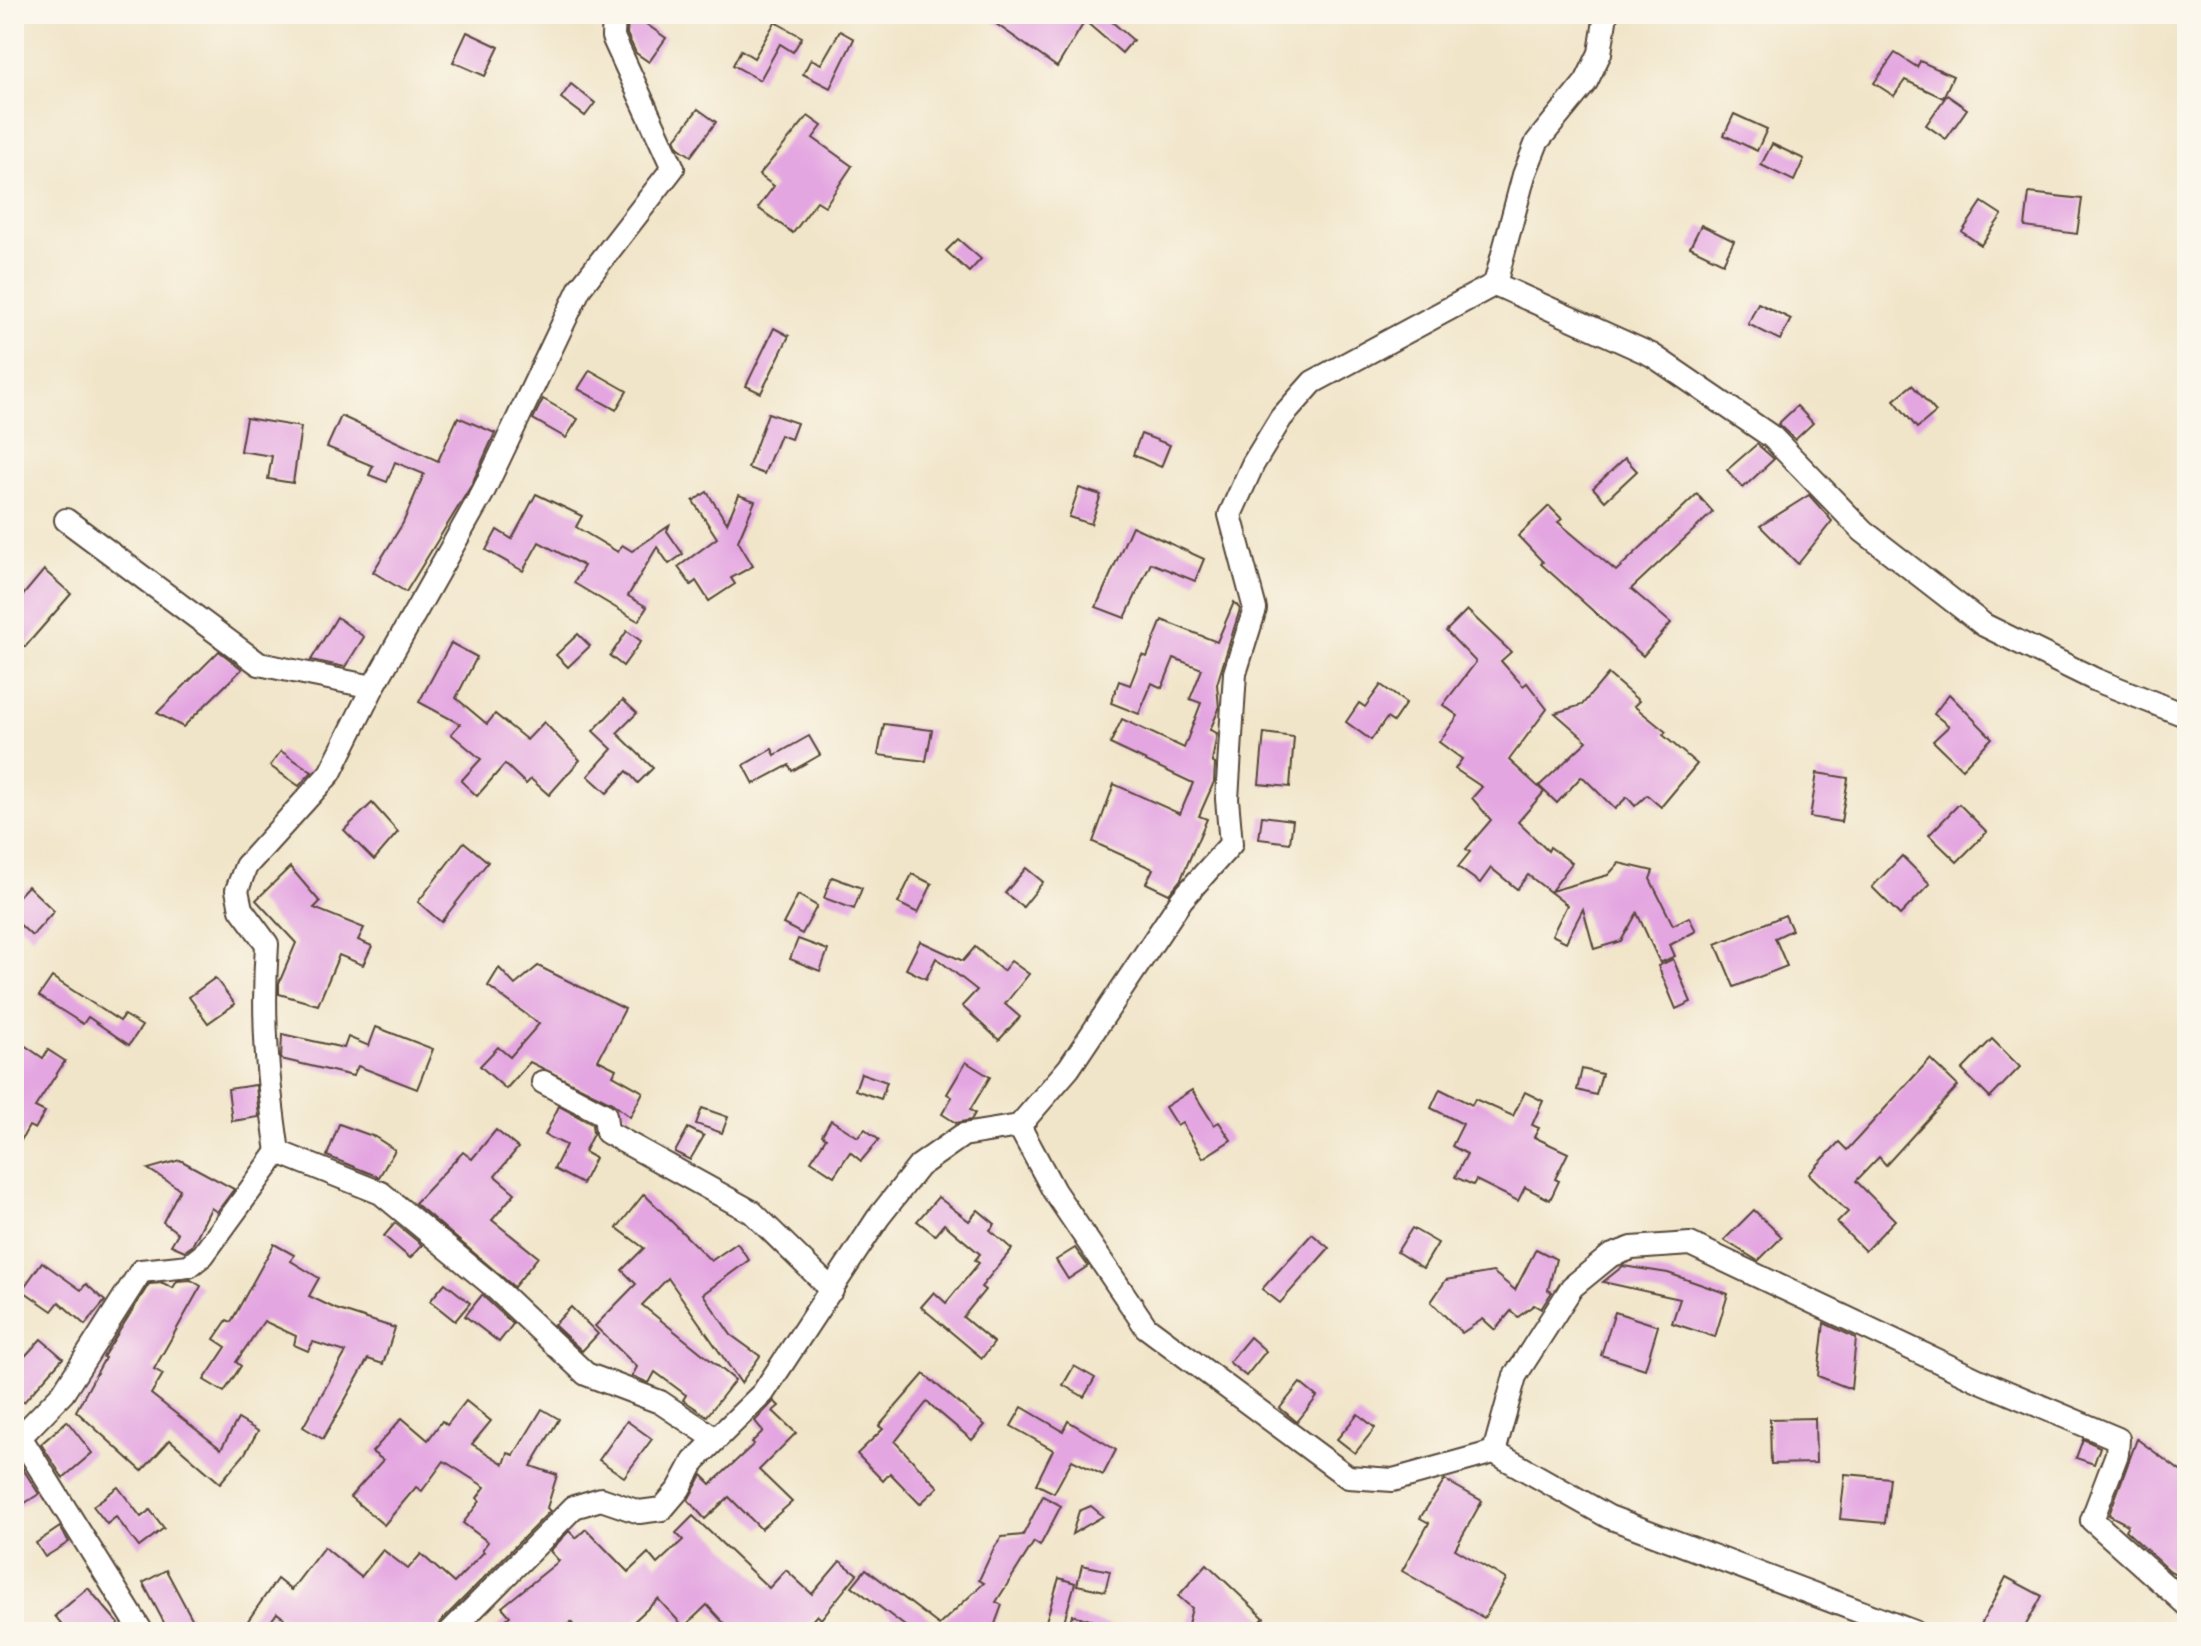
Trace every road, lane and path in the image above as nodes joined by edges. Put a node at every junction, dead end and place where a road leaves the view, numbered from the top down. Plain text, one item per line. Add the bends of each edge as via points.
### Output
1 (614, 14) edge
2 (1606, 14) edge
3 (1495, 284) junction
4 (66, 520) dead end
5 (373, 687) junction
6 (2187, 716) edge
7 (543, 1082) dead end
8 (1019, 1126) junction
9 (278, 1152) junction
10 (832, 1290) junction
11 (18, 1431) edge
12 (714, 1438) junction
13 (1494, 1452) junction
14 (2187, 1605) edge
15 (142, 1632) edge
16 (450, 1632) edge
17 (1914, 1632) edge

1 - 5 street via 613,37 673,168 580,288 483,492
2 - 3 street via 1600,53 1586,82 1537,142
3 - 6 street via 1652,355 1772,437 1863,531 1984,625 2096,680
3 - 8 street via 1313,382 1281,418 1253,464 1230,515 1255,609 1235,673 1227,799 1231,844 1182,899 1069,1068
4 - 5 street via 259,664
5 - 9 street via 330,773 246,866 237,890 241,909 267,944 262,1011
7 - 10 street via 605,1115 607,1132 752,1212
8 - 10 street via 963,1135 919,1166
8 - 13 street via 1054,1191 1146,1327 1348,1477 1393,1480
9 - 11 street via 203,1255 189,1266 141,1271 63,1393
9 - 12 street via 381,1193 492,1285 586,1374 660,1402
10 - 12 street via 763,1393
11 - 15 street
12 - 16 street via 662,1509 639,1512 601,1499 574,1507
13 - 14 street via 1515,1376 1572,1287 1610,1256 1690,1244 1978,1380 2118,1439 2092,1520
13 - 17 street via 1609,1517

